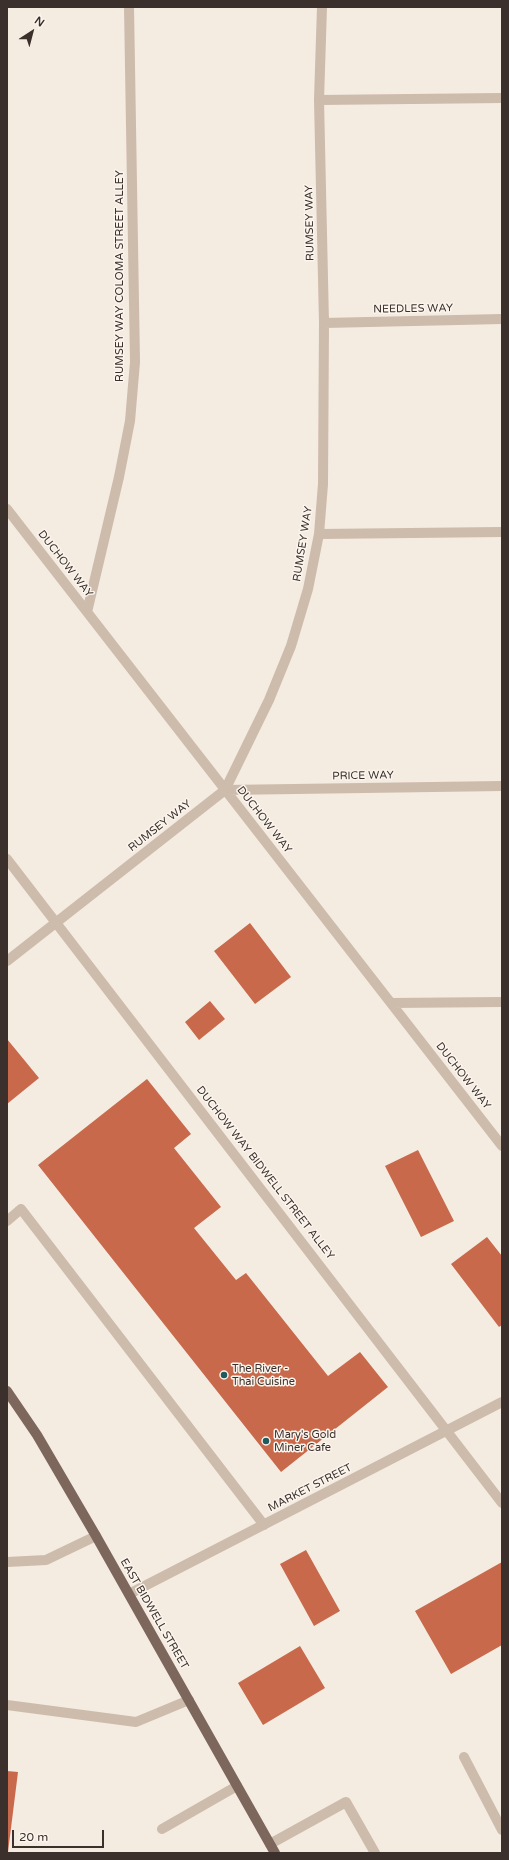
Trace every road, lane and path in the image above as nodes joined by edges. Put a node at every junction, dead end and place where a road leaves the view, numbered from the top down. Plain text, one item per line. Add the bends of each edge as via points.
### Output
1 (129, 7) edge
2 (322, 7) edge
3 (502, 98) edge
4 (320, 100) junction
5 (502, 319) edge
6 (324, 323) junction
7 (7, 509) edge
8 (502, 532) edge
9 (319, 534) junction
10 (87, 612) junction
11 (502, 786) edge
12 (225, 790) junction
13 (7, 859) edge
14 (57, 922) junction
15 (7, 961) edge
16 (502, 1002) edge
17 (391, 1004) junction
18 (502, 1146) edge
19 (7, 1221) edge
20 (7, 1391) edge
21 (502, 1402) edge
22 (447, 1430) junction
23 (502, 1503) edge
24 (264, 1525) junction
25 (96, 1536) junction
26 (7, 1562) edge
27 (128, 1594) junction
28 (189, 1700) junction
29 (7, 1705) edge
30 (464, 1757) dead end
31 (237, 1786) junction
32 (162, 1829) dead end
33 (502, 1830) edge
34 (273, 1849) edge
35 (375, 1853) edge

1 - 10 street, RUMSEY WAY COLOMA STREET ALLEY via 135,362 130,420
2 - 4 street, RUMSEY WAY
3 - 4 street
4 - 6 street, RUMSEY WAY
5 - 6 street, NEEDLES WAY
6 - 9 street, RUMSEY WAY via 323,484
7 - 10 street, DUCHOW WAY
8 - 9 street
9 - 12 street, RUMSEY WAY via 308,590 291,646 269,700
10 - 12 street, DUCHOW WAY
11 - 12 street, PRICE WAY
12 - 14 street, RUMSEY WAY
12 - 17 street, DUCHOW WAY
13 - 14 street, DUCHOW WAY BIDWELL STREET ALLEY
14 - 15 street, RUMSEY WAY
14 - 22 street, DUCHOW WAY BIDWELL STREET ALLEY
16 - 17 street
17 - 18 street, DUCHOW WAY
19 - 24 street via 21,1209
20 - 25 main road, EAST BIDWELL STREET via 37,1435
21 - 22 street, MARKET STREET
22 - 23 street, DUCHOW WAY BIDWELL STREET ALLEY
22 - 24 street, MARKET STREET
24 - 27 street, MARKET STREET
25 - 26 street via 46,1560
25 - 27 main road, EAST BIDWELL STREET
27 - 28 main road, EAST BIDWELL STREET
28 - 29 street via 136,1722
28 - 31 main road, EAST BIDWELL STREET
30 - 33 street
31 - 32 street
31 - 34 main road, EAST BIDWELL STREET
34 - 35 street via 346,1802

